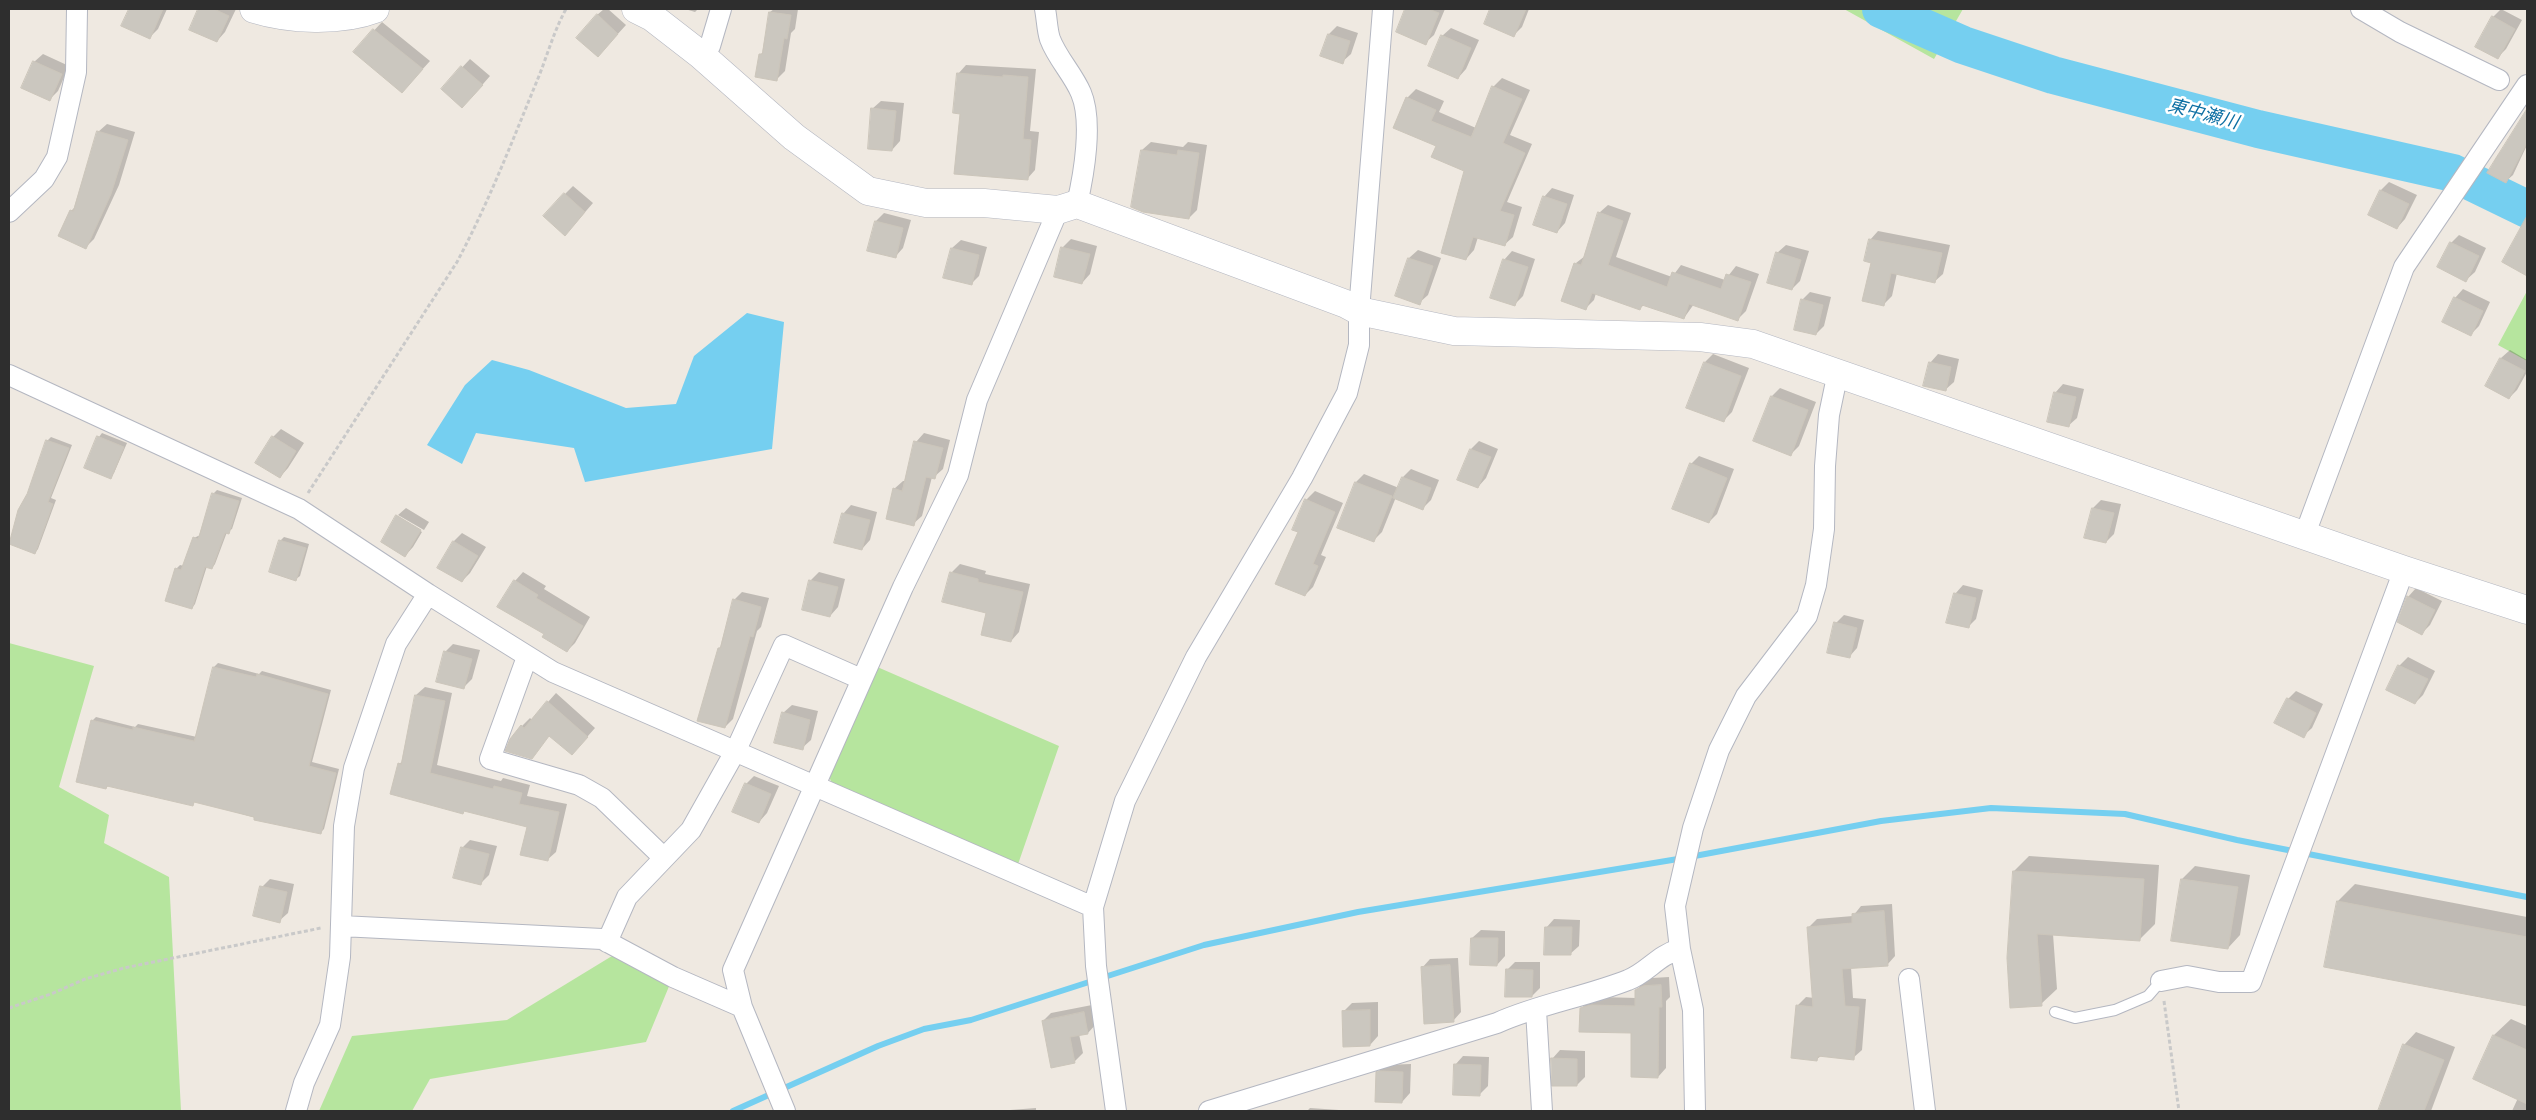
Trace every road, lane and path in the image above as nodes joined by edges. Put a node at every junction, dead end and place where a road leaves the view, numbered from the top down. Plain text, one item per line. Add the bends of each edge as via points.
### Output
1 (77, 9) edge
2 (254, 9) edge
3 (375, 9) edge
4 (566, 9) edge
5 (636, 9) edge
6 (721, 9) edge
7 (1045, 9) edge
8 (1383, 9) edge
9 (2361, 9) edge
10 (701, 56) junction
11 (2499, 80) dead end
12 (2527, 85) edge
13 (1068, 207) junction
14 (9, 212) edge
15 (1359, 312) junction
16 (1838, 372) junction
17 (9, 375) edge
18 (299, 509) junction
19 (2305, 534) junction
20 (2404, 570) junction
21 (428, 594) junction
22 (2527, 610) edge
23 (527, 657) junction
24 (861, 679) junction
25 (736, 750) junction
26 (815, 786) junction
27 (664, 858) junction
28 (1093, 907) junction
29 (341, 926) junction
30 (607, 942) junction
31 (1680, 949) junction
32 (1909, 979) dead end
33 (2161, 980) junction
34 (9, 1008) edge
35 (742, 1008) junction
36 (1536, 1010) junction
37 (2055, 1012) dead end
38 (296, 1111) edge
39 (785, 1111) edge
40 (1116, 1111) edge
41 (1209, 1111) edge
42 (1542, 1111) edge
43 (1695, 1111) edge
44 (1924, 1111) edge
45 (2179, 1111) edge

1 - 14 street via 76,72 57,157 44,179
2 - 3 street via 317,18 360,15
4 - 18 path via 554,30 484,211 457,262 315,479
5 - 10 street via 652,17
6 - 10 street via 710,46
7 - 13 street via 1050,38 1082,94 1086,122 1082,184
8 - 15 street
9 - 11 street via 2400,32
10 - 13 street via 794,137 868,191 926,203
12 - 19 street via 2404,267
13 - 15 street via 1346,304
13 - 24 street via 981,391 958,475 902,586
15 - 16 street via 1454,331 1700,337 1753,344
15 - 28 street via 1359,345 1347,393 1302,478 1196,657 1129,792
16 - 19 street
16 - 31 street via 1829,415 1824,529 1816,585 1807,616 1746,696 1719,750 1675,906
17 - 18 street
18 - 21 street
19 - 20 street
20 - 22 street
20 - 33 street via 2252,982 2219,982 2187,976
21 - 23 street
21 - 29 street via 396,644 354,768 344,826
23 - 25 street via 553,672
23 - 27 street via 490,759 579,785 602,798
24 - 25 street via 784,645
24 - 26 street
25 - 26 street
25 - 27 street via 691,830
26 - 28 street
26 - 35 street via 733,970
27 - 30 street via 627,897
28 - 40 street via 1096,966
29 - 30 street via 564,936
29 - 34 path via 124,968
29 - 38 street via 330,1025 304,1083
30 - 35 street
31 - 36 street via 1666,953 1630,979
31 - 43 street via 1693,1010
32 - 44 street
33 - 37 lane via 2148,996 2115,1010 2075,1018
33 - 45 path
35 - 39 street
36 - 41 street
36 - 42 street

